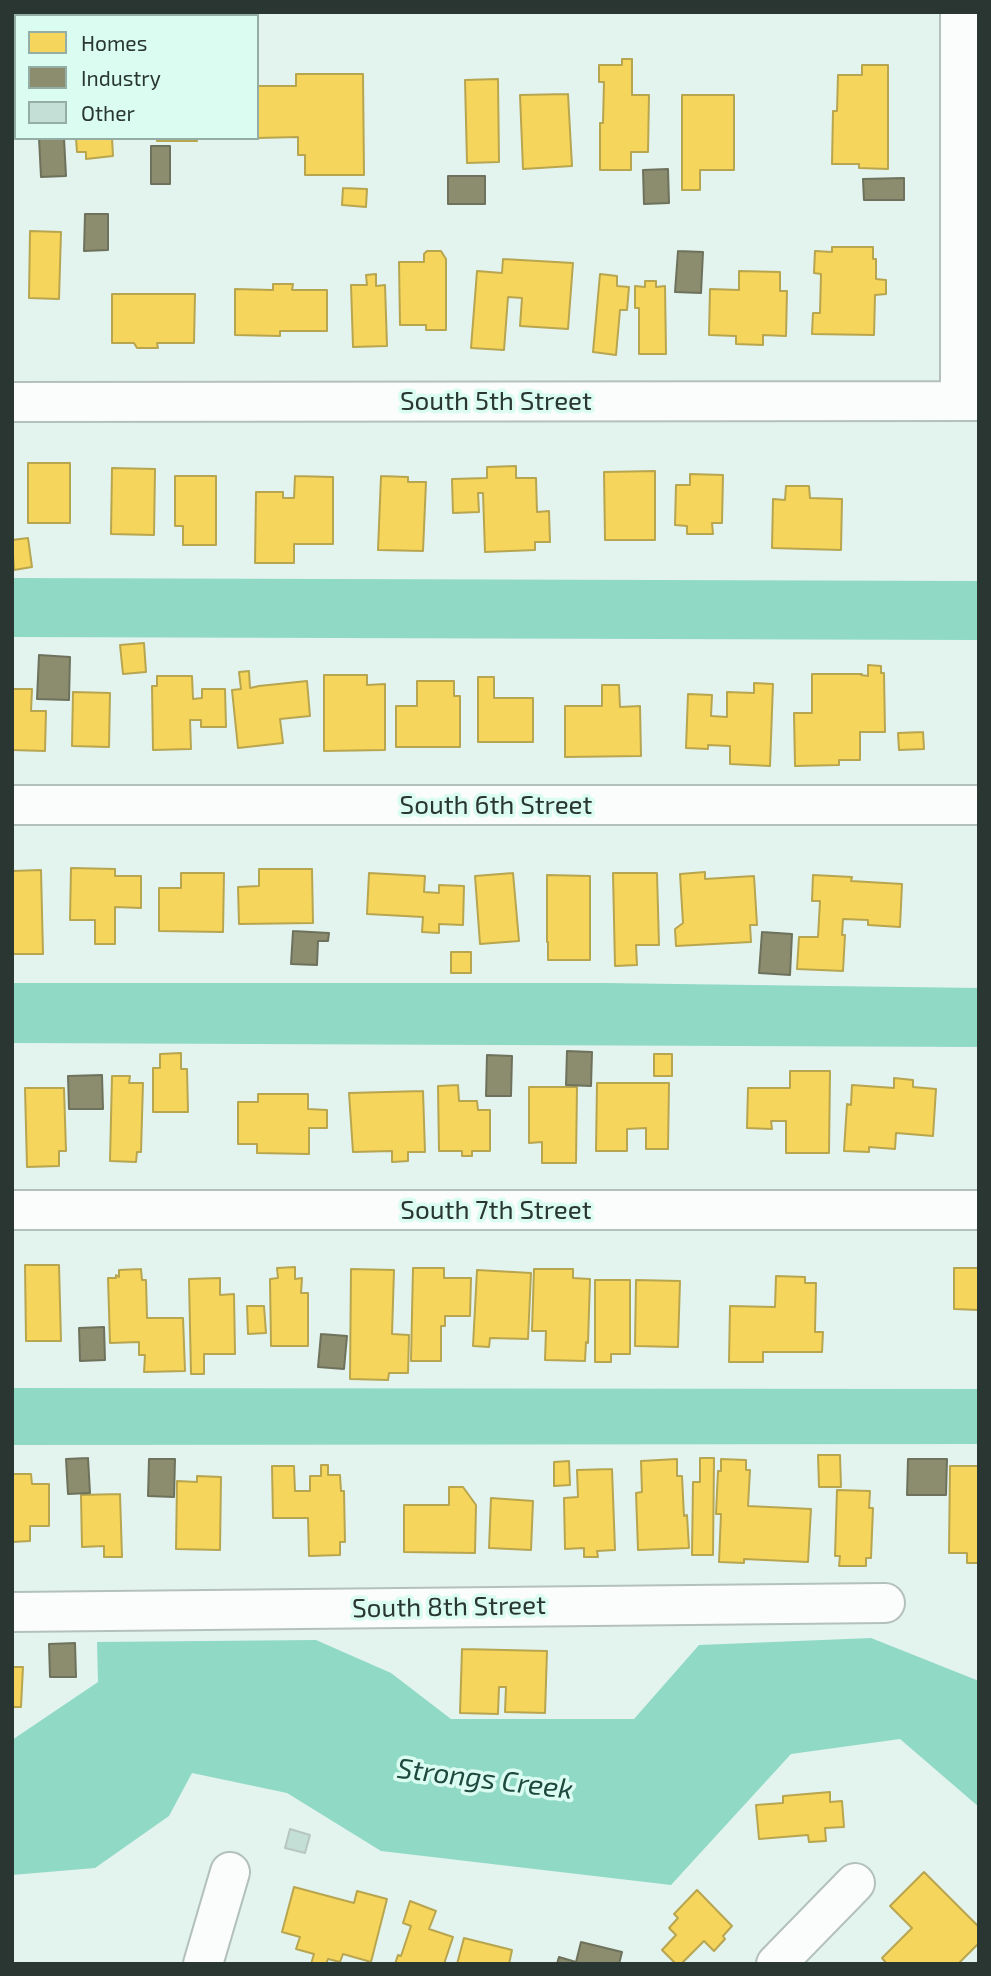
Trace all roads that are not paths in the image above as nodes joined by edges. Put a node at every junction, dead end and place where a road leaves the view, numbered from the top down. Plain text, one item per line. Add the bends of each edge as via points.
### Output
1 (960, 12) edge
2 (970, 401) edge
3 (12, 402) edge
4 (12, 805) edge
5 (979, 805) edge
6 (12, 1210) edge
7 (979, 1210) edge
8 (885, 1602) dead end
9 (12, 1612) edge
10 (230, 1872) dead end
11 (855, 1883) dead end
12 (203, 1964) edge
13 (776, 1964) edge

1 - 2 street
2 - 3 street, South 5th Street
4 - 5 street, South 6th Street
6 - 7 street, South 7th Street
8 - 9 street, South 8th Street
10 - 12 street
11 - 13 street

